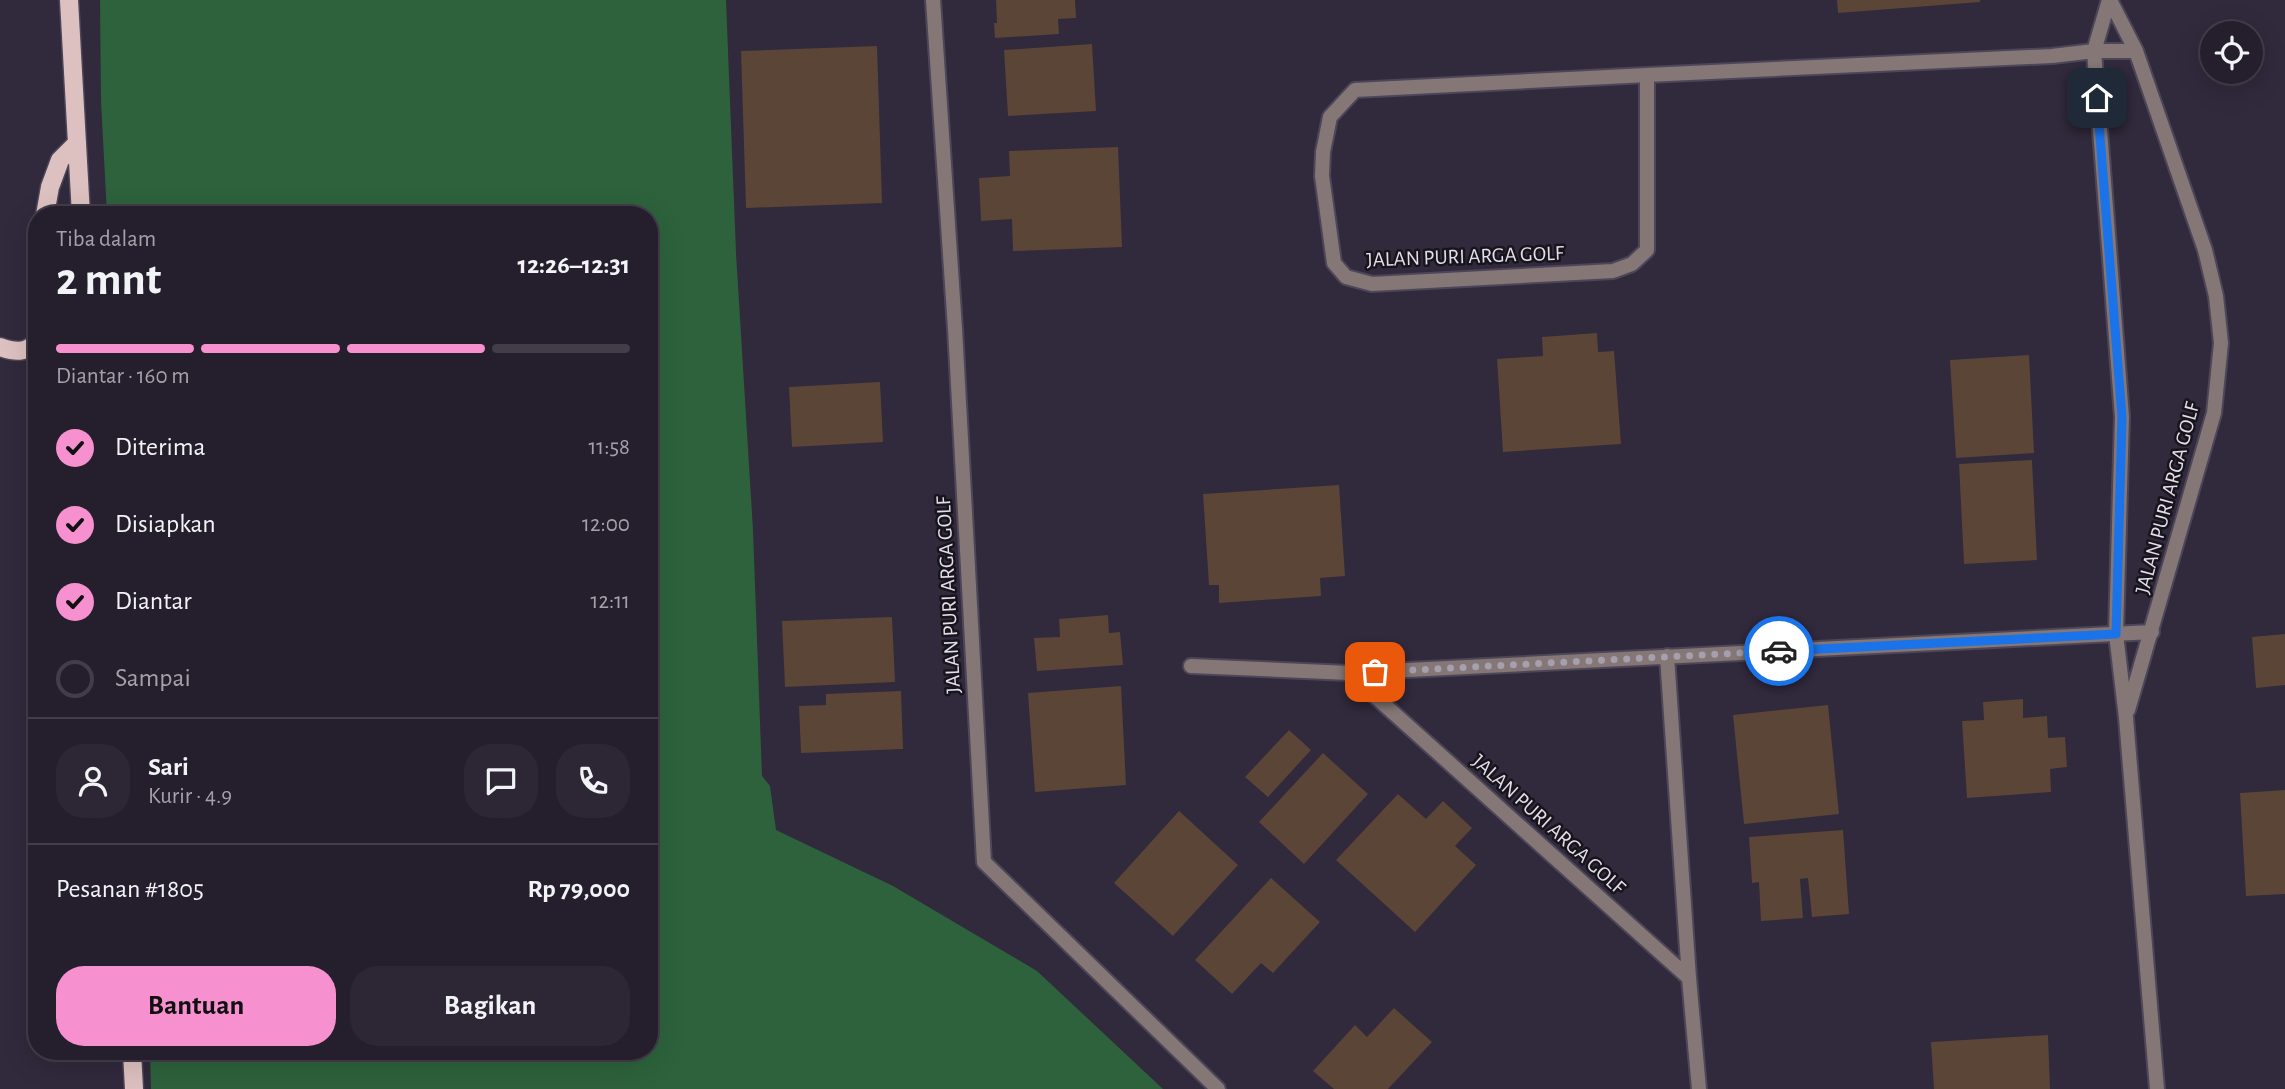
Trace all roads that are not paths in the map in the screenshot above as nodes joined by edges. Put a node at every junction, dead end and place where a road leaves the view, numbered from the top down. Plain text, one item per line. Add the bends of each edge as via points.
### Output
1 (69, 0) edge
2 (933, 0) edge
3 (2110, 0) edge
4 (2094, 51) junction
5 (2136, 51) junction
6 (1647, 75) junction
7 (76, 144) junction
8 (47, 206) edge
9 (80, 206) edge
10 (0, 347) edge
11 (28, 348) edge
12 (2152, 632) junction
13 (2116, 634) junction
14 (1667, 656) junction
15 (1191, 666) dead end
16 (1349, 673) junction
17 (2126, 718) junction
18 (1689, 978) junction
19 (132, 1060) edge
20 (134, 1089) edge
21 (1218, 1089) edge
22 (1699, 1089) edge
23 (2157, 1089) edge

1 - 7 main road
2 - 21 street, JALAN PURI ARGA GOLF via 984,862
3 - 4 street, JALAN PURI ARGA GOLF
3 - 5 street, JALAN PURI ARGA GOLF
4 - 5 street, JALAN PURI ARGA GOLF
4 - 6 street, JALAN PURI ARGA GOLF via 2052,57
4 - 13 street, JALAN PURI ARGA GOLF via 2122,417
5 - 12 street, JALAN PURI ARGA GOLF via 2205,250 2221,343 2214,413
6 - 6 street, JALAN PURI ARGA GOLF via 1354,90 1330,117 1323,152 1334,263 1346,277 1372,284 1614,271 1632,264 1647,250
7 - 8 main road via 60,160
7 - 9 main road
10 - 11 main road via 19,352
12 - 13 street
12 - 17 street, JALAN PURI ARGA GOLF
13 - 14 street
13 - 17 street, JALAN PURI ARGA GOLF
14 - 16 street
14 - 18 street
15 - 16 street
16 - 18 street, JALAN PURI ARGA GOLF
17 - 23 street, JALAN PURI ARGA GOLF
18 - 22 street
19 - 20 main road

